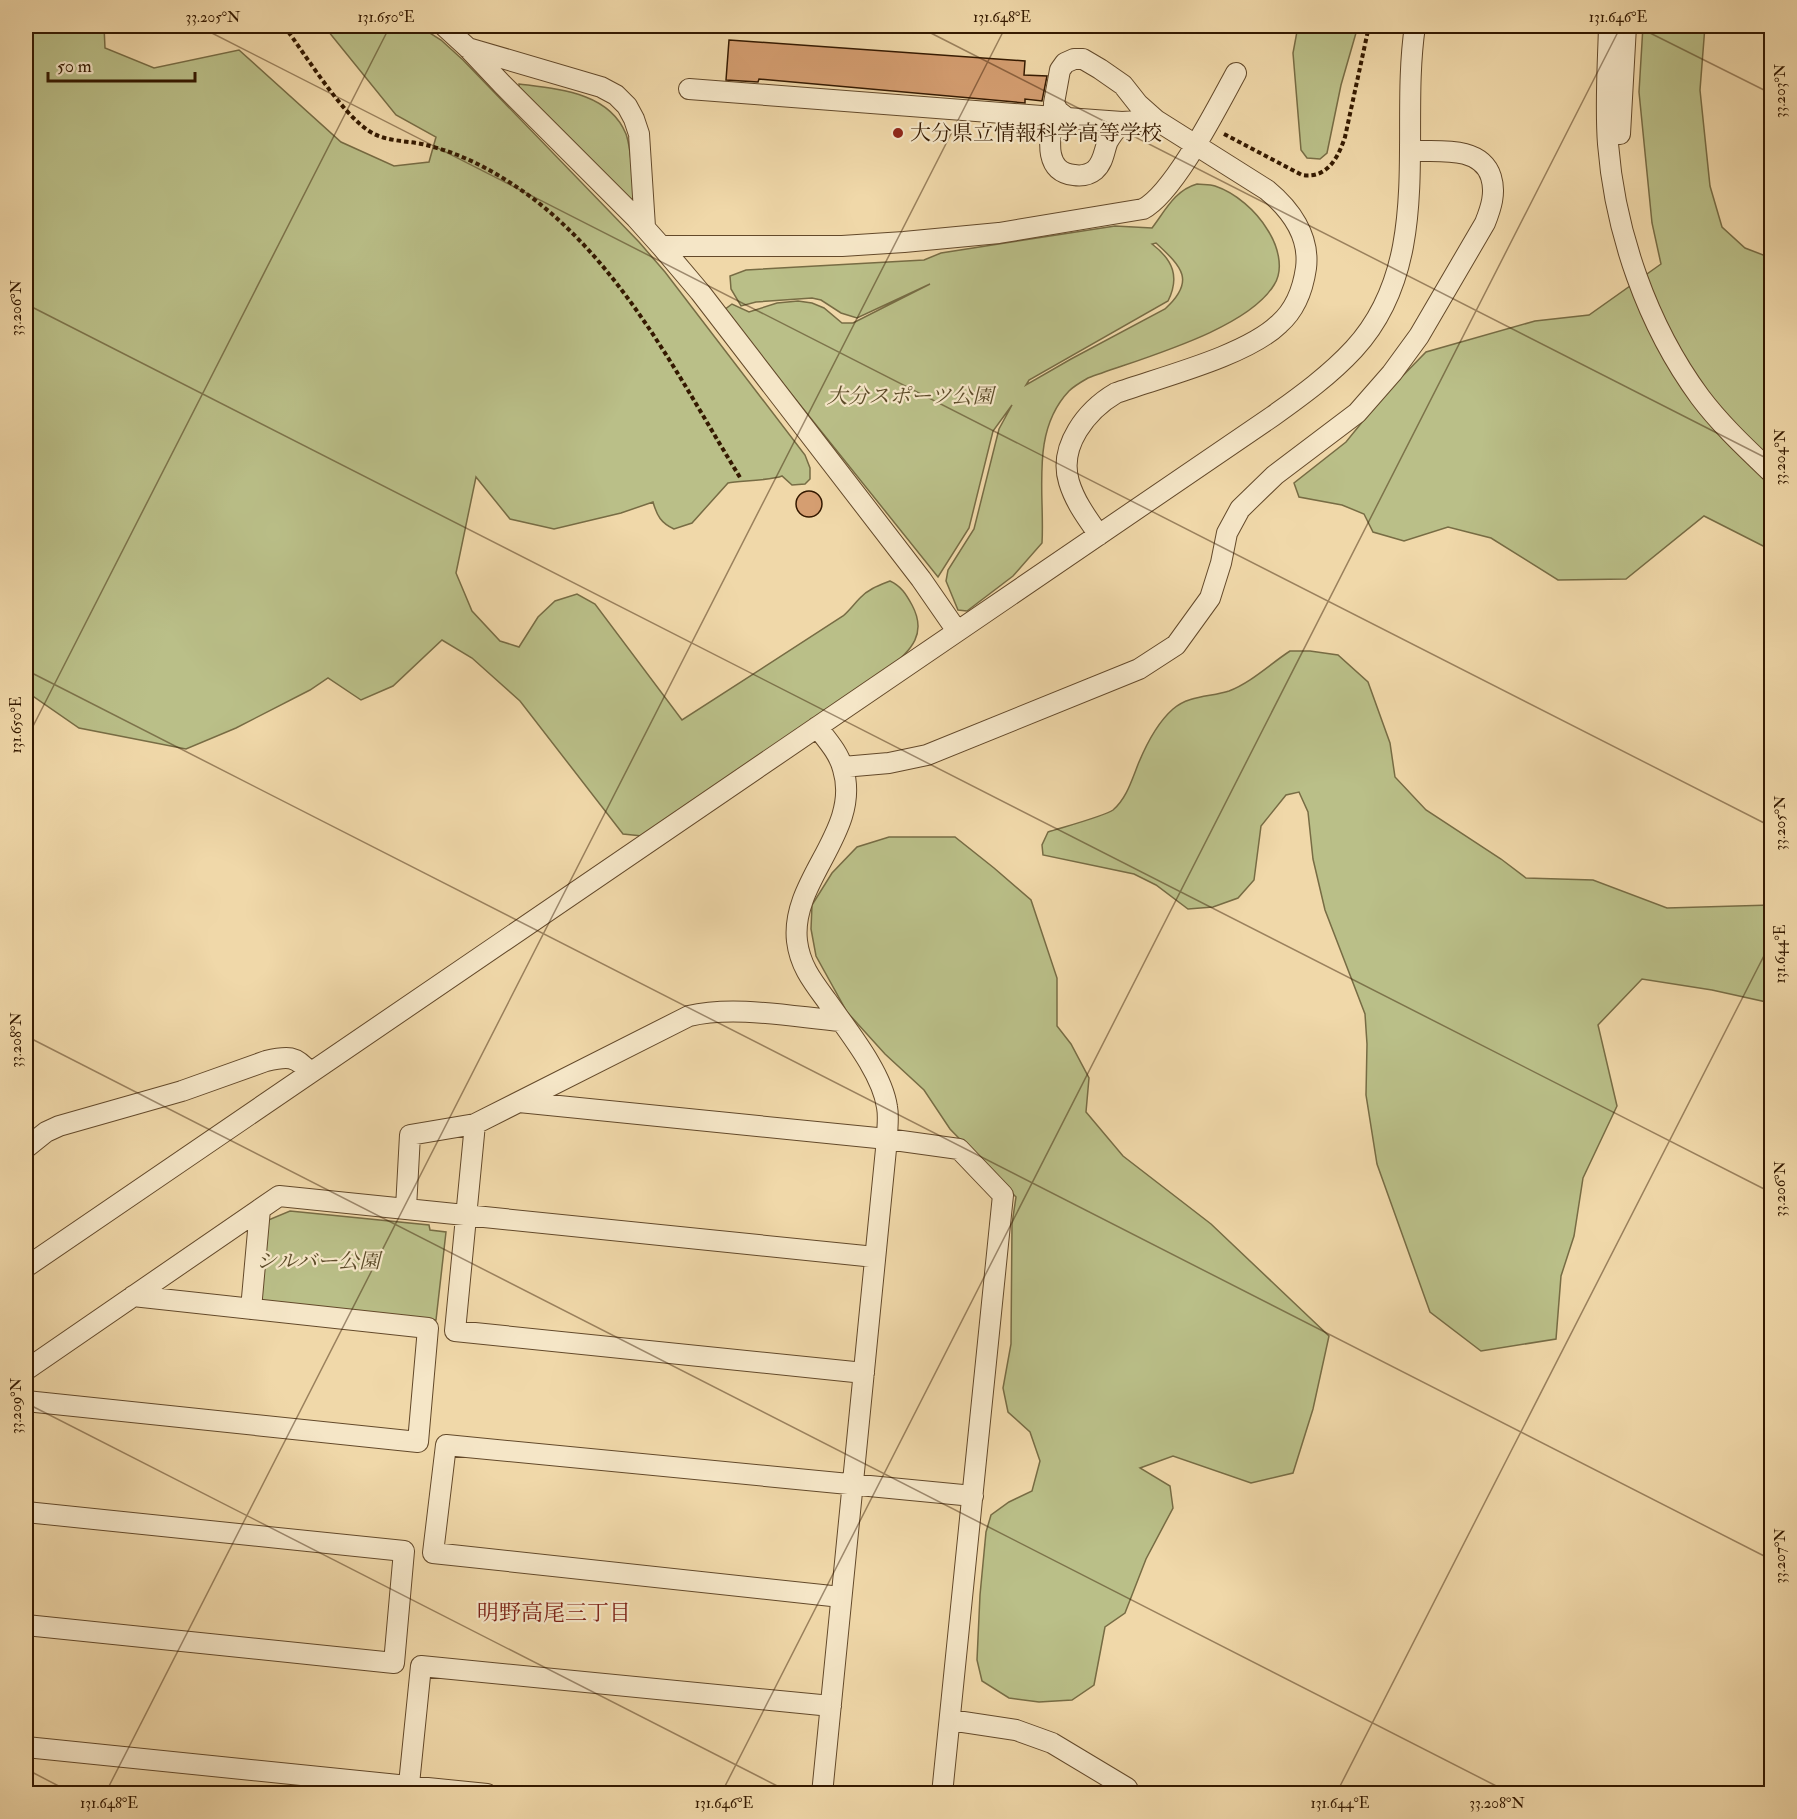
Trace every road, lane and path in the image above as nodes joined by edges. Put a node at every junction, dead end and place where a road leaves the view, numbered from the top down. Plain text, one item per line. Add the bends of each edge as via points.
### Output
1 (284, 26) edge
2 (444, 26) edge
3 (1369, 26) edge
4 (1415, 26) edge
5 (1610, 26) edge
6 (1626, 26) edge
7 (468, 48) junction
8 (1236, 73) dead end
9 (689, 89) dead end
10 (1058, 112) junction
11 (1156, 120) junction
12 (1122, 122) junction
13 (1208, 125) junction
14 (1196, 144) junction
15 (1411, 151) junction
16 (645, 227) junction
17 (1624, 230) junction
18 (661, 246) junction
19 (1772, 473) edge
20 (741, 478) dead end
21 (1099, 535) junction
22 (957, 631) junction
23 (817, 727) junction
24 (843, 767) junction
25 (841, 1021) junction
26 (310, 1072) junction
27 (519, 1102) junction
28 (475, 1124) junction
29 (887, 1139) junction
30 (26, 1148) edge
31 (260, 1209) junction
32 (406, 1209) junction
33 (466, 1215) junction
34 (875, 1257) junction
35 (26, 1267) edge
36 (133, 1296) junction
37 (251, 1309) junction
38 (26, 1370) edge
39 (864, 1372) junction
40 (26, 1401) edge
41 (853, 1484) junction
42 (973, 1496) junction
43 (26, 1512) edge
44 (842, 1597) junction
45 (26, 1625) edge
46 (831, 1706) junction
47 (950, 1720) junction
48 (26, 1747) edge
49 (408, 1790) edge
50 (487, 1794) edge
51 (822, 1794) edge
52 (942, 1794) edge
53 (1130, 1794) edge

1 - 20 path via 339,101 369,131 436,147 478,163 529,196 577,237 631,302
2 - 7 street
3 - 13 path via 1342,147 1331,166 1320,173 1302,175
4 - 15 street
5 - 17 street via 1608,146
6 - 17 street via 1620,130
7 - 16 street
7 - 16 street via 584,81 616,95 631,113 639,134
8 - 13 street
9 - 10 street
10 - 11 street via 1060,70 1065,63 1083,59 1123,85
10 - 12 street
10 - 12 street via 1049,146 1051,158 1056,167 1071,175 1095,170 1109,138
11 - 12 street
11 - 14 street
13 - 14 street
14 - 18 street via 1150,206 1136,211 999,233 904,242
14 - 21 street via 1267,190 1289,211 1306,252 1303,281 1297,301 1286,317 1263,337 1207,362 1116,393 1084,420 1068,455 1066,471 1076,499
15 - 21 street via 1405,238 1395,278 1378,316 1355,348 1288,405
15 - 24 street via 1460,153 1479,159 1490,173 1493,189 1485,223 1419,336 1392,373 1357,413 1275,475 1240,509 1227,533 1210,598 1176,645 1139,669 927,755
16 - 18 street
17 - 19 street via 1652,313 1682,369 1726,428
18 - 22 street via 927,587
21 - 22 street
22 - 23 street
23 - 24 street
23 - 26 street
24 - 25 street via 844,806 803,898 796,939 806,972
25 - 27 street via 732,1011 689,1016
25 - 29 street via 882,1088 888,1108
26 - 30 street via 301,1062 290,1058 266,1060 182,1091 58,1126
26 - 35 street
27 - 28 street
27 - 29 street
28 - 32 street via 410,1135
28 - 33 street
29 - 34 street
29 - 42 street via 959,1149 1003,1195
31 - 32 street via 279,1196
31 - 36 street
31 - 37 street
32 - 33 street
33 - 34 street
33 - 39 street via 455,1331
34 - 39 street
36 - 37 street
36 - 38 street
37 - 40 street via 428,1328 418,1442
39 - 41 street
41 - 42 street
41 - 44 street
41 - 44 street via 446,1445 433,1553
42 - 47 street
43 - 45 street via 404,1551 394,1663
44 - 46 street
46 - 49 street via 421,1666
46 - 51 street
47 - 52 street
47 - 53 street via 1016,1730 1052,1743 1119,1782
48 - 49 street
49 - 50 street

